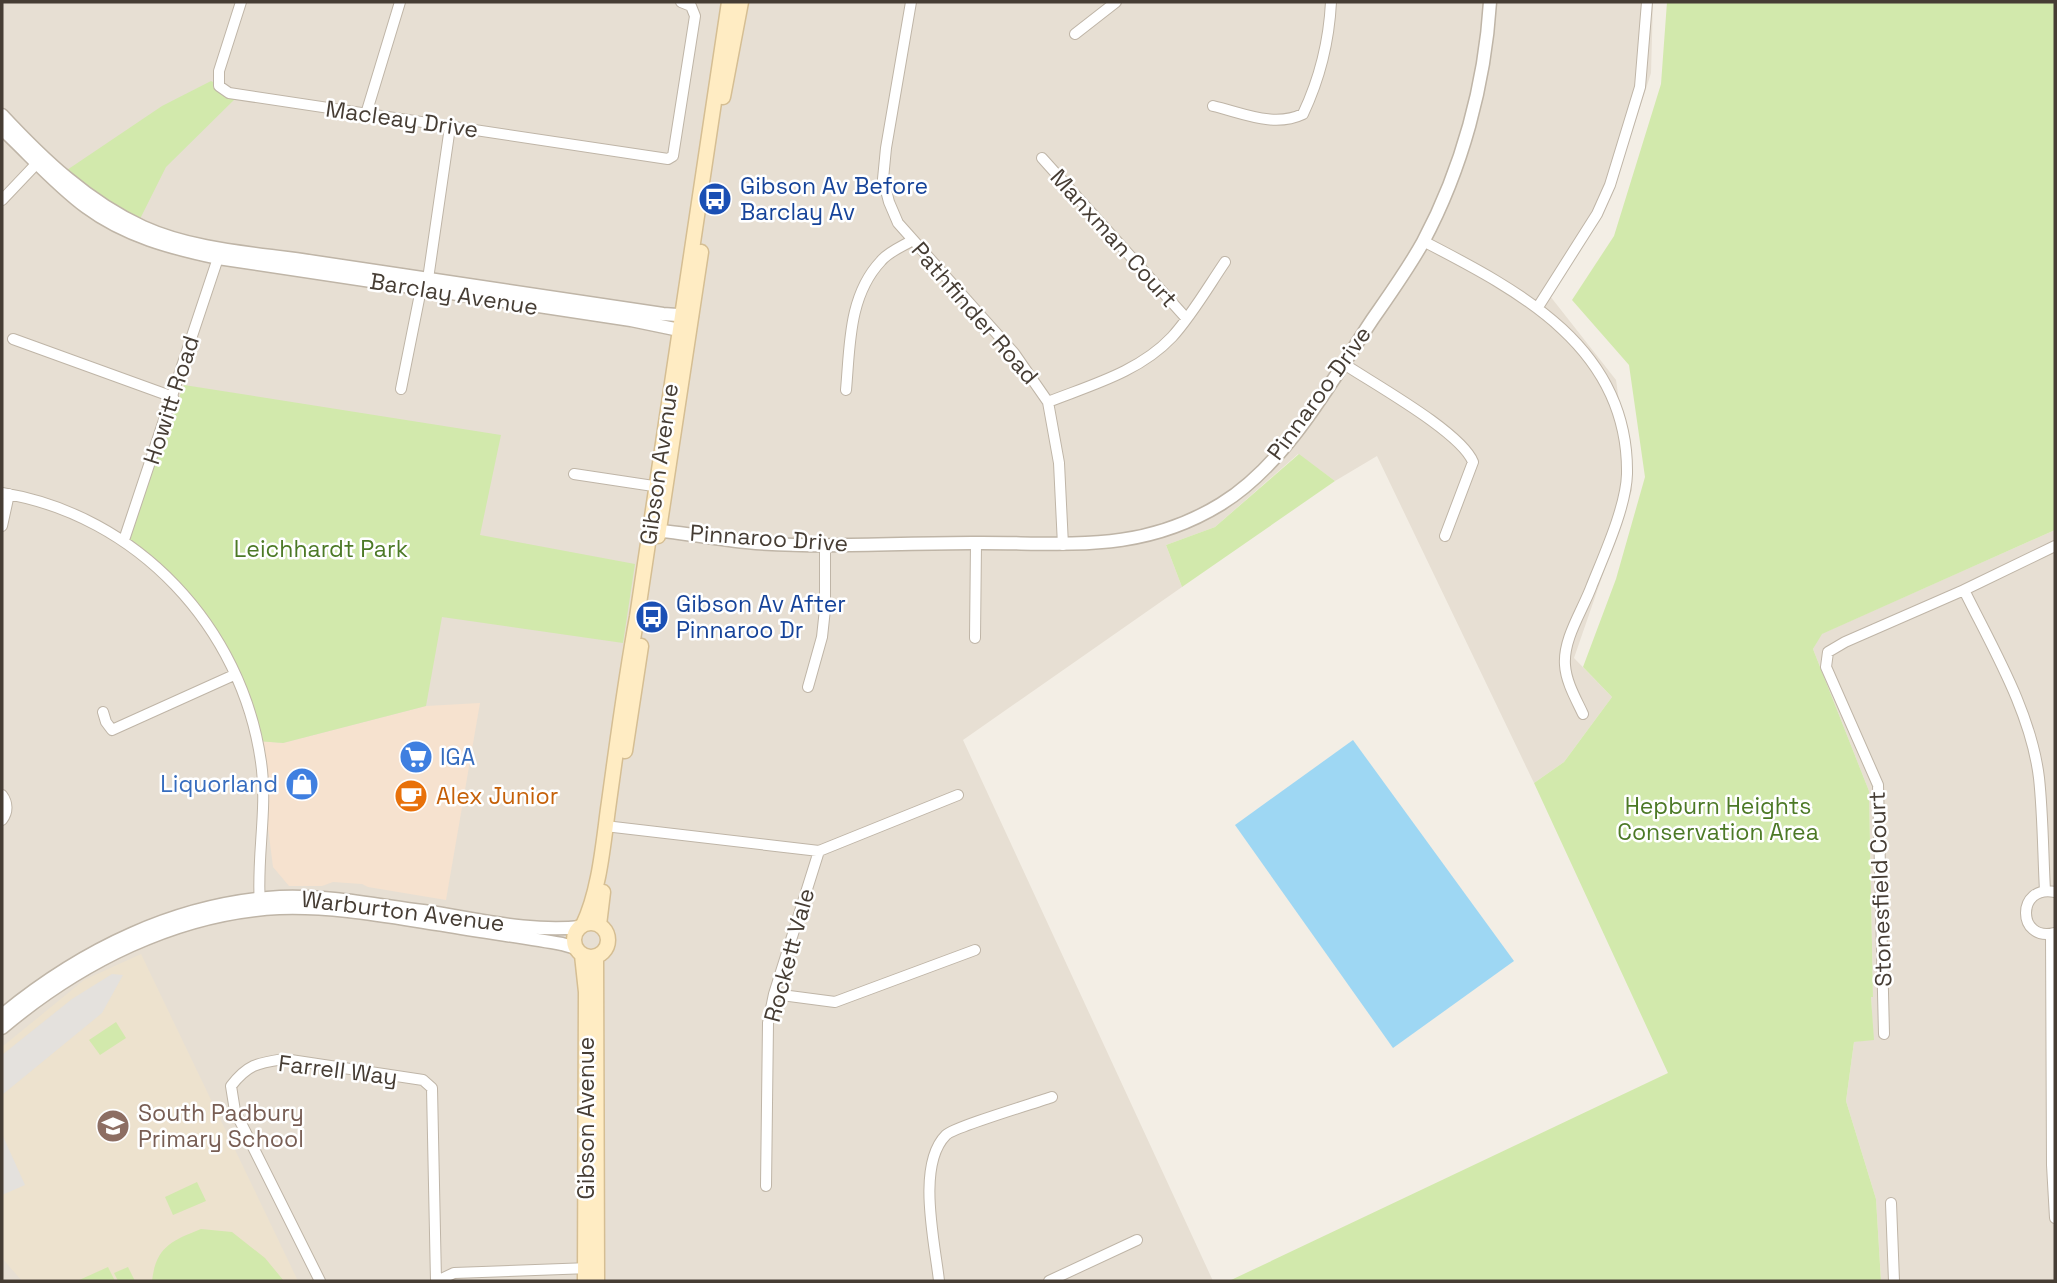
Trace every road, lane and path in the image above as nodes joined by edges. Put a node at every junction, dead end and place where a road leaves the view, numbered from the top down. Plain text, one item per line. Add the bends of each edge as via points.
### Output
1 (241, 2) edge
2 (400, 2) edge
3 (681, 2) edge
4 (729, 2) edge
5 (741, 2) edge
6 (911, 2) edge
7 (1116, 2) edge
8 (1331, 2) edge
9 (1490, 2) edge
10 (1647, 2) edge
11 (1075, 34) dead end
12 (1213, 106) dead end
13 (366, 114) junction
14 (2, 115) edge
15 (450, 127) junction
16 (2, 130) edge
17 (1042, 158) dead end
18 (40, 159) junction
19 (2, 200) edge
20 (913, 240) junction
21 (1423, 241) junction
22 (219, 253) junction
23 (1225, 262) dead end
24 (425, 284) junction
25 (1538, 307) junction
26 (687, 316) junction
27 (1186, 318) junction
28 (685, 331) junction
29 (13, 339) dead end
30 (1344, 364) junction
31 (401, 389) dead end
32 (846, 390) dead end
33 (173, 397) junction
34 (1048, 402) junction
35 (574, 474) dead end
36 (661, 487) junction
37 (5, 494) edge
38 (2, 526) edge
39 (654, 530) junction
40 (1446, 536) dead end
41 (124, 540) junction
42 (976, 542) junction
43 (825, 544) junction
44 (1063, 545) junction
45 (2055, 546) edge
46 (1964, 590) junction
47 (975, 638) dead end
48 (234, 675) junction
49 (808, 687) dead end
50 (103, 712) dead end
51 (1583, 714) dead end
52 (2, 795) edge
53 (958, 795) dead end
54 (2, 820) edge
55 (609, 827) junction
56 (819, 851) junction
57 (2050, 892) edge
58 (260, 905) junction
59 (599, 925) junction
60 (582, 926) junction
61 (2053, 934) edge
62 (975, 950) dead end
63 (584, 953) junction
64 (774, 994) junction
65 (2, 1015) edge
66 (2, 1028) edge
67 (1884, 1034) dead end
68 (1052, 1097) dead end
69 (766, 1186) dead end
70 (1891, 1203) dead end
71 (2055, 1218) edge
72 (1137, 1240) dead end
73 (591, 1275) edge
74 (320, 1281) edge
75 (437, 1281) edge
76 (939, 1281) edge
77 (1049, 1281) edge
78 (1894, 1281) edge

1 - 13 street, Macleay Drive via 219,71 219,86 229,93
2 - 13 street
3 - 15 street, Macleay Drive via 691,6 695,16 673,156 668,159
4 - 26 main road, Gibson Avenue
5 - 26 main road, Gibson Avenue
6 - 20 street, Pathfinder Road via 883,179 898,223
7 - 11 street
8 - 12 street via 1325,57 1303,114 1275,121
9 - 21 street, Pinnaroo Drive via 1486,46 1465,138 1449,187
10 - 25 street via 1640,87 1611,186
13 - 15 street, Macleay Drive
14 - 18 street, Barclay Avenue
15 - 24 street
16 - 18 street, Barclay Avenue
17 - 27 street, Manxman Court
18 - 19 street
18 - 22 street, Barclay Avenue via 87,208 125,230 169,247
20 - 32 street via 881,260 862,292 854,311
20 - 34 street, Pathfinder Road via 1007,344
21 - 25 street
21 - 30 street, Pinnaroo Drive
22 - 24 street, Barclay Avenue
22 - 33 street, Howitt Road
23 - 27 street
24 - 26 street, Barclay Avenue
24 - 28 street, Barclay Avenue
24 - 31 street
25 - 51 street via 1574,340 1605,383 1616,409 1627,474 1623,499 1592,587 1565,649 1565,667
26 - 28 main road, Gibson Avenue
27 - 34 street via 1173,336 1137,365
28 - 36 main road, Gibson Avenue
29 - 33 street
30 - 40 street via 1469,451 1474,462
30 - 44 street, Pinnaroo Drive via 1277,456 1222,503 1175,527 1132,540
33 - 41 street, Howitt Road
34 - 44 street, Pathfinder Road via 1059,463
35 - 36 street
36 - 39 main road, Gibson Avenue
37 - 38 street
37 - 41 street via 74,513
39 - 43 street, Pinnaroo Drive via 757,543
39 - 55 main road, Gibson Avenue
41 - 48 street via 191,603 210,627
42 - 43 street, Pinnaroo Drive
42 - 44 street, Pinnaroo Drive
42 - 47 street
43 - 49 street via 822,637
45 - 46 street
46 - 57 street via 2030,738 2039,777
46 - 67 street, Stonesfield Court via 1828,652 1826,667 1878,785
48 - 50 street via 112,730
48 - 58 street via 249,704 261,764
52 - 54 street via 7,811
53 - 56 street
55 - 56 street
55 - 59 main road, Gibson Avenue
55 - 60 main road, Gibson Avenue
56 - 64 street, Rockett Vale
57 - 61 street via 2032,897 2027,919 2036,931
58 - 60 street, Warburton Avenue via 293,897 352,901 541,929
58 - 63 street, Warburton Avenue via 344,911 480,930 562,944
58 - 65 street, Warburton Avenue via 228,905 122,937 74,962
58 - 66 street, Warburton Avenue via 122,948 77,971
59 - 60 main road
59 - 63 main road via 606,933 605,950
60 - 63 main road via 575,934
61 - 71 street
62 - 64 street via 835,1002
63 - 73 main road, Gibson Avenue
64 - 69 street, Rockett Vale via 768,1023
68 - 76 street via 947,1133 934,1152 929,1186
70 - 78 street
72 - 77 street
73 - 75 street via 454,1273
74 - 75 street, Farrell Way via 235,1111 231,1086 243,1070 265,1062 284,1059 423,1080 432,1088

